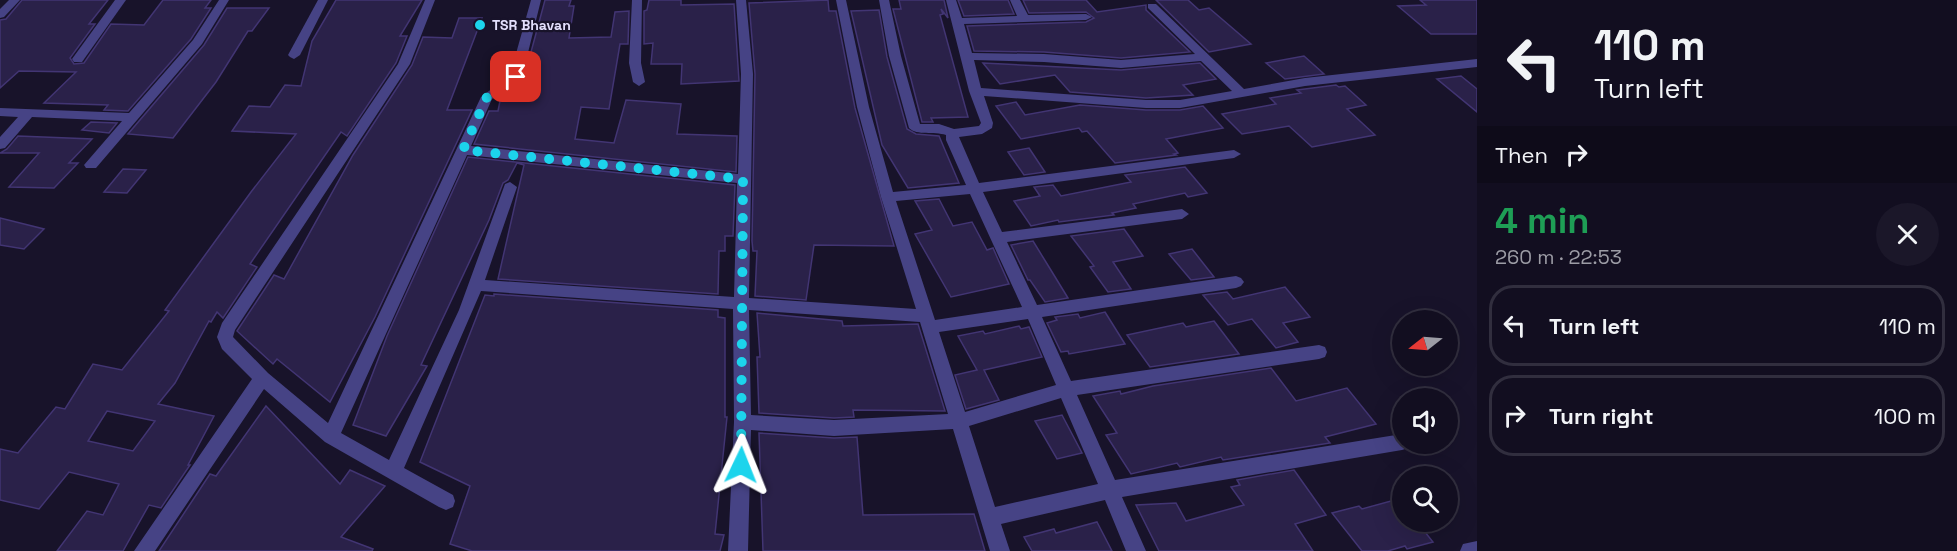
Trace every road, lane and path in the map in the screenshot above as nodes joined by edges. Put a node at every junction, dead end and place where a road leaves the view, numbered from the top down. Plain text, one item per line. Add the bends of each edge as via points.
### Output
1 (15, 0) edge
2 (121, 0) edge
3 (224, 0) edge
4 (323, 0) edge
5 (430, 0) edge
6 (536, 0) edge
7 (637, 0) edge
8 (741, 0) edge
9 (841, 0) edge
10 (884, 0) edge
11 (951, 0) edge
12 (1015, 0) edge
13 (1152, 6) dead end
14 (0, 15) edge
15 (1086, 17) dead end
16 (1024, 19) junction
17 (959, 21) junction
18 (294, 55) dead end
19 (967, 56) junction
20 (1203, 57) junction
21 (78, 59) dead end
22 (1477, 63) edge
23 (639, 82) dead end
24 (975, 91) junction
25 (1241, 93) junction
26 (0, 112) edge
27 (29, 113) junction
28 (133, 117) junction
29 (953, 133) junction
30 (0, 145) edge
31 (463, 150) junction
32 (1234, 154) dead end
33 (91, 165) dead end
34 (743, 179) junction
35 (510, 187) dead end
36 (973, 189) junction
37 (888, 197) junction
38 (1182, 214) dead end
39 (997, 238) junction
40 (1236, 282) dead end
41 (476, 285) junction
42 (741, 304) junction
43 (1032, 311) junction
44 (928, 321) junction
45 (1319, 352) dead end
46 (262, 378) junction
47 (1067, 389) junction
48 (961, 421) junction
49 (743, 422) junction
50 (331, 436) junction
51 (1392, 443) edge
52 (393, 471) junction
53 (1109, 490) junction
54 (446, 501) dead end
55 (990, 517) junction
56 (1477, 550) edge
57 (144, 551) edge
58 (738, 551) edge
59 (1000, 551) edge
60 (1136, 551) edge
61 (1470, 551) edge

1 - 14 street
2 - 21 street
3 - 28 street via 198,42
4 - 18 street
5 - 46 street via 404,64 228,328 228,344
6 - 31 street via 516,77 487,97
7 - 23 street via 635,63
8 - 34 street via 747,74
9 - 37 street via 863,107
10 - 29 street via 915,128 939,128
11 - 17 street
12 - 16 street
13 - 20 street
15 - 16 street
16 - 17 street
17 - 19 street
19 - 20 street via 1121,64
19 - 24 street
20 - 25 street
22 - 25 street
24 - 25 street via 1167,105
24 - 29 street via 986,128
26 - 27 street
27 - 28 street
27 - 30 street
28 - 33 street
29 - 36 street via 952,140
31 - 34 street
31 - 50 street
32 - 36 street
34 - 42 street
35 - 41 street
36 - 37 street
36 - 39 street
37 - 44 street
38 - 39 street
39 - 43 street
40 - 43 street
41 - 42 street
41 - 52 street
42 - 44 street
42 - 49 street
43 - 44 street
43 - 47 street
44 - 48 street
45 - 47 street
46 - 50 street
46 - 57 street
47 - 48 street
47 - 53 street
48 - 49 street via 834,428
48 - 55 street
49 - 58 street
50 - 52 street
51 - 53 street
52 - 54 street
53 - 55 street
53 - 60 street
55 - 59 street
56 - 61 street

